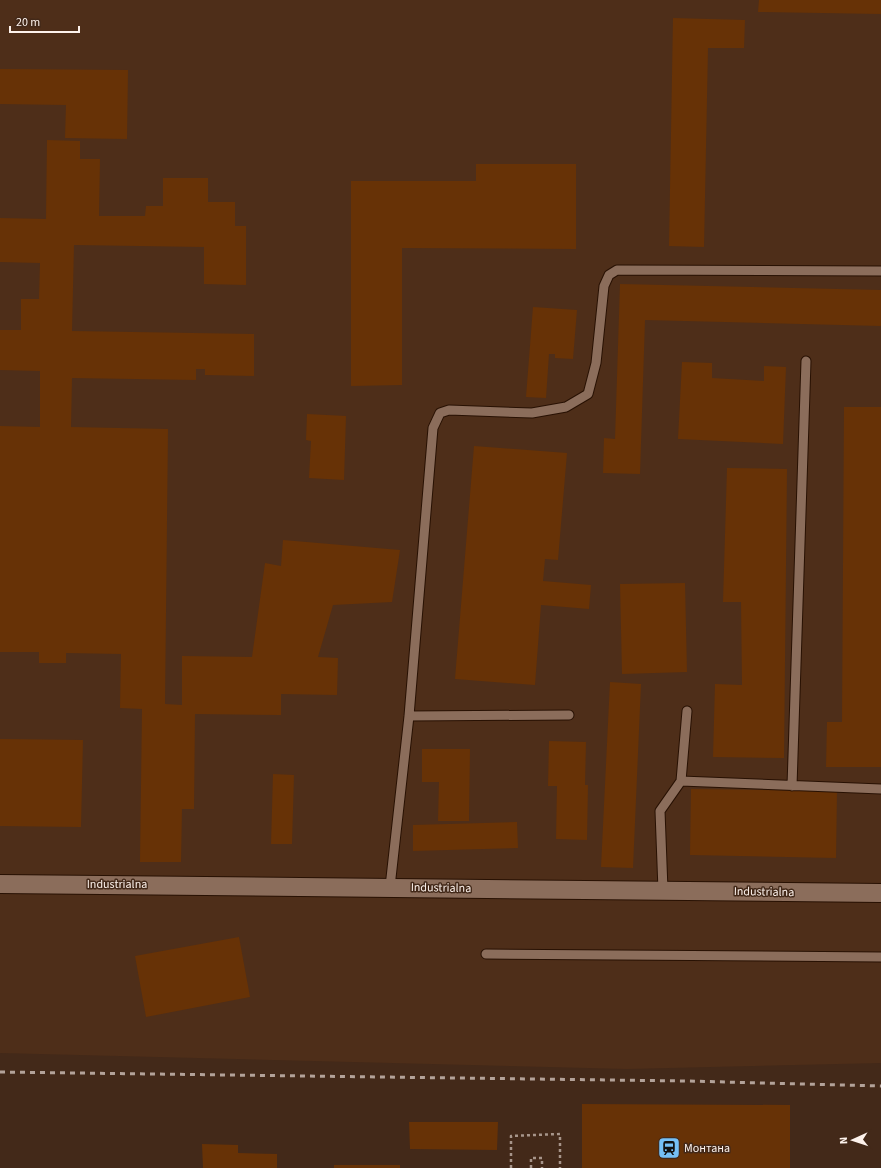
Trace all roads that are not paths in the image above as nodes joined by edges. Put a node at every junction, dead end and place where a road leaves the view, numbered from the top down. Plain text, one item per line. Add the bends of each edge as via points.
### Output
1 (881, 270) edge
2 (806, 361) dead end
3 (687, 710) dead end
4 (568, 715) dead end
5 (409, 716) junction
6 (682, 781) junction
7 (792, 786) junction
8 (881, 789) edge
9 (0, 884) edge
10 (390, 887) junction
11 (663, 890) junction
12 (881, 893) edge
13 (486, 954) dead end
14 (881, 957) edge

1 - 5 lane via 617,270 609,275 604,286 596,363 588,394 566,407 532,413 448,410 440,413 432,428
2 - 7 lane
3 - 6 lane
4 - 5 lane
5 - 10 lane
6 - 7 lane
6 - 11 lane via 660,810
7 - 8 lane
9 - 10 street, Industrialna
10 - 11 street, Industrialna
11 - 12 street, Industrialna
13 - 14 lane

